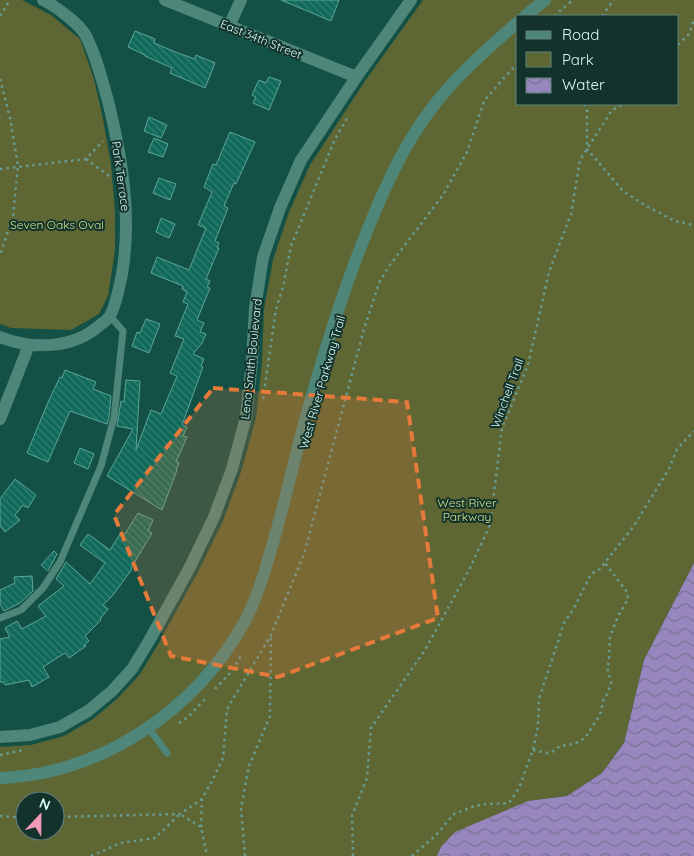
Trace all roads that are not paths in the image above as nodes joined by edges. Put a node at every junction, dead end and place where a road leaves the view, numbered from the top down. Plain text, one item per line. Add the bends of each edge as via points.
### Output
1 (43, 0) edge
2 (165, 0) edge
3 (241, 0) edge
4 (411, 0) edge
5 (545, 0) edge
6 (526, 15) edge
7 (516, 24) edge
8 (229, 26) junction
9 (357, 76) junction
10 (110, 316) junction
11 (0, 338) edge
12 (29, 345) junction
13 (0, 420) edge
14 (0, 618) edge
15 (148, 727) junction
16 (0, 737) edge
17 (167, 753) dead end
18 (0, 778) edge

1 - 10 street, Park Terrace via 56,6 86,34 112,116 127,209 126,252 118,296
2 - 8 street, East 34th Street
3 - 8 street
4 - 9 street, Lena Smith Boulevard
5 - 6 street
7 - 15 street via 459,74 432,106 399,160 359,251 334,324 266,568 246,620 205,678
8 - 9 street, East 34th Street
9 - 16 street, Lena Smith Boulevard via 302,160 280,208 264,257 255,308 246,417 214,518 190,567 132,668 112,691 88,711 60,727 30,735
10 - 12 street, Park Terrace via 90,334 51,346
10 - 14 lane via 123,331 114,418 101,466 60,562 44,588 21,610
11 - 12 street, Park Terrace
12 - 13 street
15 - 17 lane
15 - 18 street via 124,743 60,770

